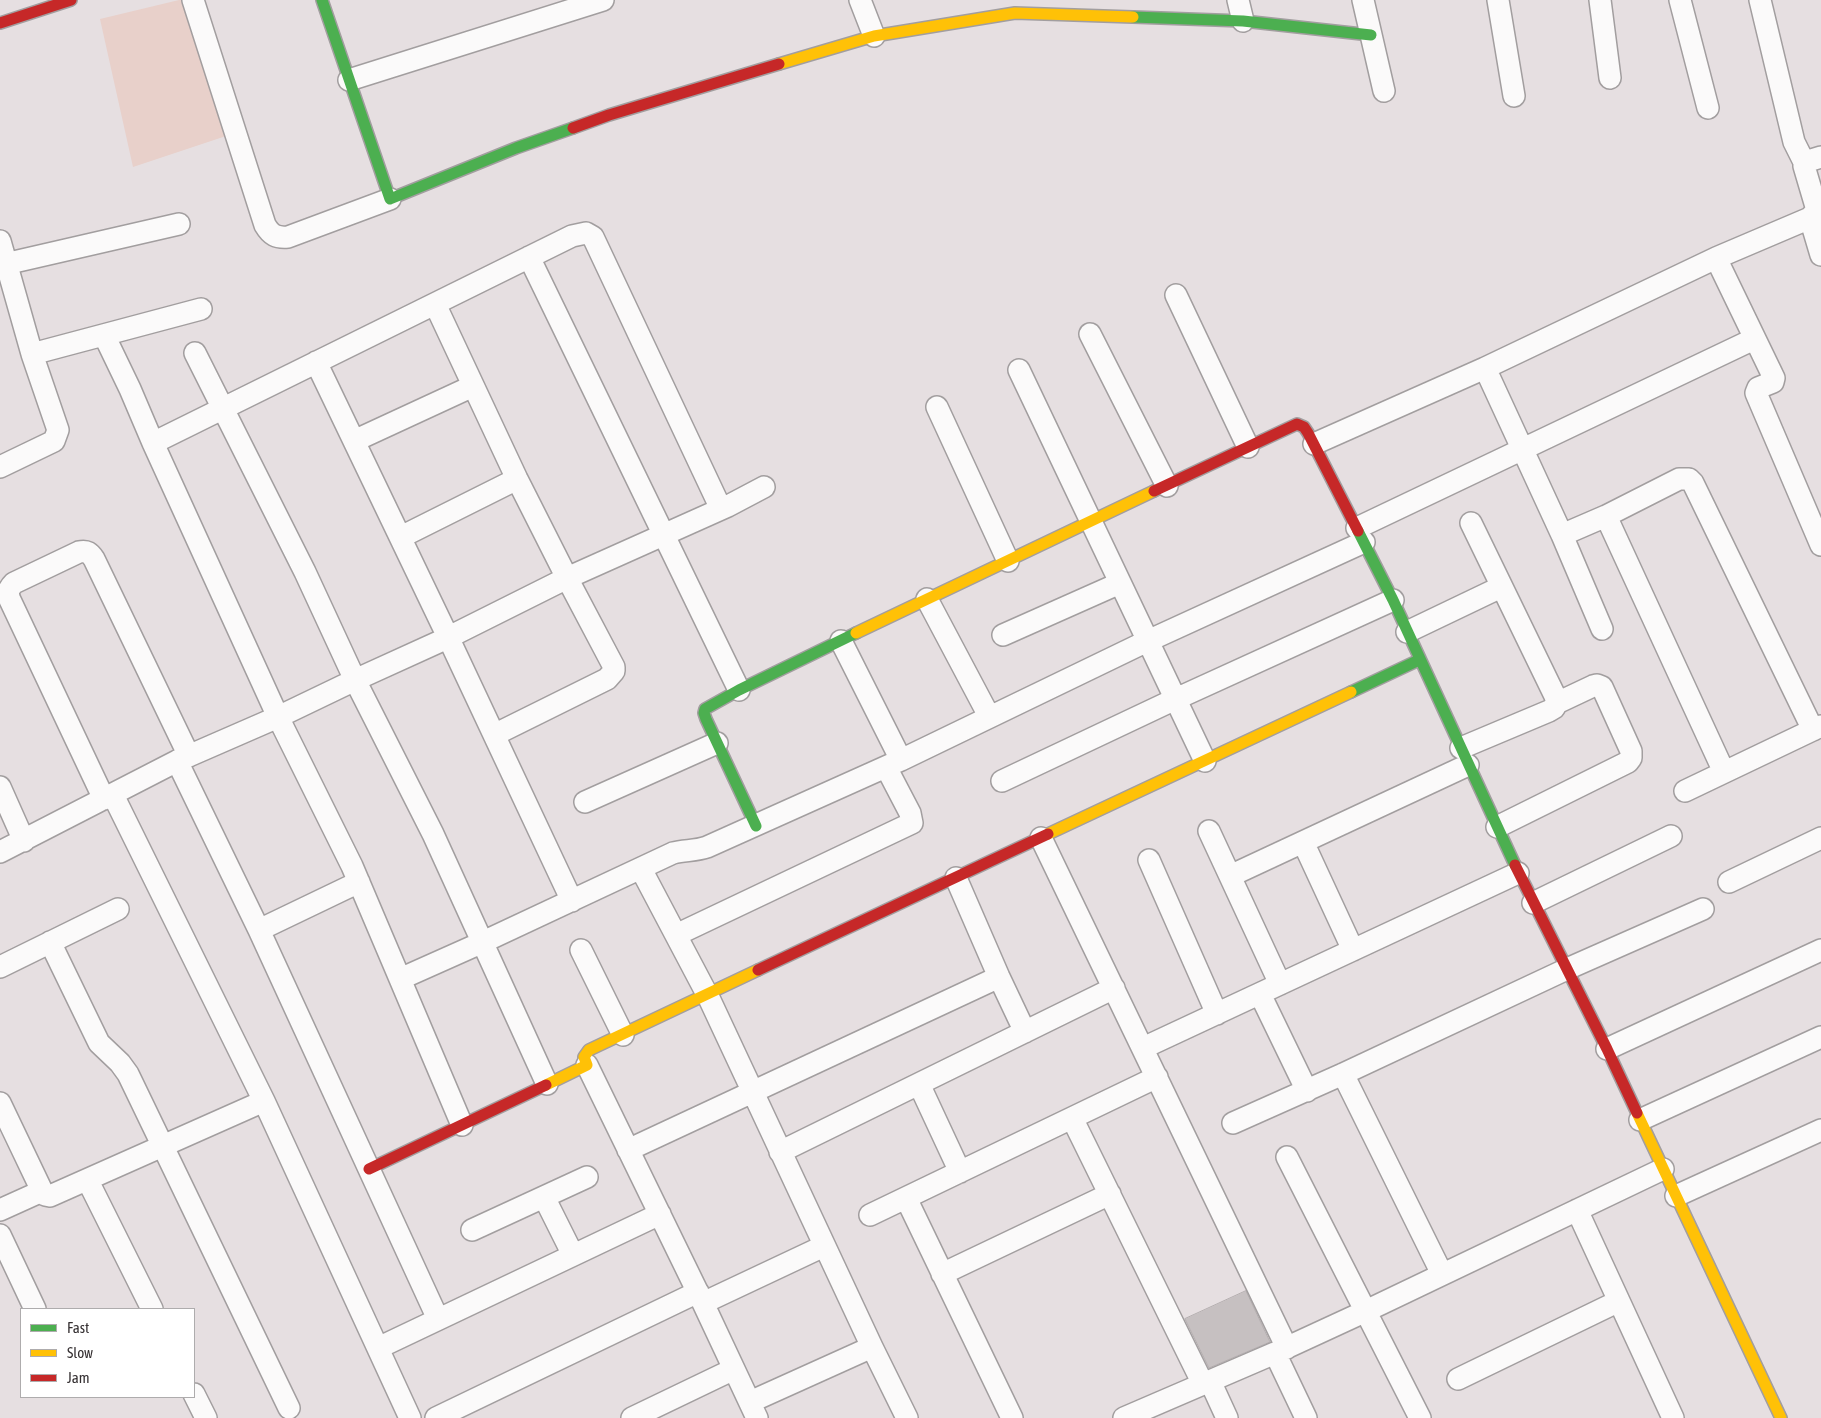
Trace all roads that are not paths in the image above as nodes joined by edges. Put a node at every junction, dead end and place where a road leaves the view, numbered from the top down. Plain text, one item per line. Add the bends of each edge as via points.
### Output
1 (71, 0) edge
2 (193, 0) edge
3 (322, 0) edge
4 (603, 0) edge
5 (860, 0) edge
6 (1238, 0) edge
7 (1363, 0) edge
8 (1498, 0) edge
9 (1600, 0) edge
10 (1680, 0) edge
11 (1760, 0) edge
12 (1011, 6) edge
13 (1242, 21) junction
14 (0, 23) edge
15 (1371, 35) junction
16 (874, 36) junction
17 (1610, 78) dead end
18 (349, 80) junction
19 (1384, 91) dead end
20 (1514, 96) dead end
21 (1708, 108) dead end
22 (1813, 161) edge
23 (390, 199) junction
24 (1810, 218) junction
25 (179, 224) dead end
26 (2, 253) edge
27 (1821, 255) edge
28 (529, 257) junction
29 (1716, 258) junction
30 (1176, 295) dead end
31 (435, 304) junction
32 (201, 309) dead end
33 (1090, 334) dead end
34 (104, 335) junction
35 (1754, 339) junction
36 (195, 353) dead end
37 (32, 354) junction
38 (316, 362) junction
39 (1485, 368) junction
40 (1019, 370) dead end
41 (473, 386) junction
42 (937, 407) dead end
43 (223, 408) junction
44 (354, 441) junction
45 (152, 443) junction
46 (1314, 444) junction
47 (1248, 447) junction
48 (1523, 450) junction
49 (0, 467) edge
50 (517, 479) junction
51 (764, 486) dead end
52 (1167, 486) junction
53 (721, 509) junction
54 (1606, 516) junction
55 (1092, 522) junction
56 (1471, 523) dead end
57 (662, 534) junction
58 (1360, 535) junction
59 (1562, 535) junction
60 (400, 537) junction
61 (1821, 545) edge
62 (1008, 561) junction
63 (567, 578) junction
64 (1120, 583) junction
65 (1501, 587) junction
66 (927, 599) junction
67 (1393, 600) junction
68 (1602, 629) dead end
69 (1407, 632) junction
70 (1003, 635) dead end
71 (448, 637) junction
72 (841, 641) junction
73 (1147, 642) junction
74 (1419, 660) junction
75 (354, 680) junction
76 (739, 690) junction
77 (1175, 700) junction
78 (1556, 703) junction
79 (989, 716) junction
80 (278, 717) junction
81 (1817, 728) edge
82 (494, 734) junction
83 (717, 743) junction
84 (1465, 756) junction
85 (183, 759) junction
86 (1205, 761) junction
87 (893, 763) junction
88 (1724, 772) junction
89 (1002, 782) dead end
90 (0, 787) edge
91 (1685, 791) dead end
92 (109, 797) junction
93 (586, 802) dead end
94 (756, 826) junction
95 (1497, 827) junction
96 (1209, 831) dead end
97 (1671, 836) dead end
98 (1041, 838) junction
99 (1821, 838) edge
100 (24, 841) junction
101 (1303, 842) junction
102 (0, 852) edge
103 (1149, 860) dead end
104 (641, 869) junction
105 (1518, 873) junction
106 (1230, 876) junction
107 (956, 878) junction
108 (359, 882) junction
109 (1730, 882) dead end
110 (572, 901) junction
111 (1533, 903) junction
112 (118, 909) dead end
113 (1704, 909) dead end
114 (259, 930) junction
115 (676, 935) junction
116 (50, 942) junction
117 (484, 942) junction
118 (581, 950) dead end
119 (1352, 950) junction
120 (1821, 950) edge
121 (0, 967) edge
122 (1567, 969) junction
123 (999, 977) junction
124 (400, 979) junction
125 (1280, 984) junction
126 (1114, 988) junction
127 (1260, 994) junction
128 (708, 996) junction
129 (1217, 1014) junction
130 (1025, 1032) junction
131 (623, 1035) junction
132 (1821, 1037) edge
133 (1143, 1048) junction
134 (1608, 1049) junction
135 (587, 1065) junction
136 (1343, 1074) junction
137 (1157, 1077) junction
138 (547, 1084) junction
139 (919, 1084) junction
140 (1306, 1091) junction
141 (752, 1093) junction
142 (264, 1101) junction
143 (0, 1103) edge
144 (1072, 1118) junction
145 (1640, 1120) junction
146 (1233, 1123) dead end
147 (462, 1125) junction
148 (1821, 1130) edge
149 (163, 1146) junction
150 (628, 1150) junction
151 (780, 1152) junction
152 (1287, 1157) dead end
153 (369, 1169) junction
154 (1663, 1169) junction
155 (960, 1172) junction
156 (587, 1177) dead end
157 (88, 1181) junction
158 (42, 1191) junction
159 (1110, 1194) junction
160 (544, 1196) junction
161 (1676, 1196) junction
162 (906, 1198) junction
163 (0, 1210) edge
164 (1577, 1210) junction
165 (660, 1214) junction
166 (870, 1215) dead end
167 (472, 1230) dead end
168 (0, 1235) edge
169 (824, 1246) junction
170 (573, 1255) junction
171 (942, 1274) junction
172 (1442, 1274) junction
173 (701, 1298) junction
174 (1619, 1301) junction
175 (35, 1308) edge
176 (152, 1308) edge
177 (1366, 1311) junction
178 (438, 1319) junction
179 (872, 1347) junction
180 (378, 1348) junction
181 (1281, 1350) junction
182 (734, 1369) junction
183 (1458, 1379) dead end
184 (1207, 1382) junction
185 (195, 1396) edge
186 (289, 1408) dead end
187 (753, 1410) edge
188 (206, 1418) edge
189 (410, 1418) edge
190 (436, 1418) edge
191 (632, 1418) edge
192 (906, 1418) edge
193 (1012, 1418) edge
194 (1124, 1418) edge
195 (1227, 1418) edge
196 (1306, 1418) edge
197 (1420, 1418) edge
198 (1672, 1418) edge
199 (1781, 1418) edge

1 - 14 street
2 - 23 street via 270,233 278,238 288,237
3 - 18 street
4 - 18 street
5 - 16 street
6 - 13 street
7 - 15 street
8 - 20 street
9 - 17 street
10 - 21 street
11 - 22 street via 1794,142
12 - 13 street
12 - 16 street
13 - 15 street
15 - 19 street
16 - 23 street via 609,115
18 - 23 street
22 - 24 street via 1804,172 1817,210
24 - 27 street
24 - 29 street
25 - 26 street
26 - 37 street
28 - 31 street
28 - 53 street via 580,233 593,237
28 - 57 street
29 - 35 street
29 - 39 street
30 - 47 street
31 - 38 street
31 - 41 street
32 - 34 street
33 - 52 street
34 - 37 street
34 - 45 street
35 - 48 street
35 - 61 street via 1774,380 1757,390 1760,404
36 - 43 street
37 - 49 street via 57,424 57,436 54,442
38 - 43 street
38 - 44 street
39 - 46 street
39 - 48 street
40 - 55 street
41 - 44 street
41 - 50 street
42 - 62 street
43 - 45 street
43 - 75 street via 305,572
44 - 60 street
45 - 80 street
46 - 47 street via 1305,429 1297,424
46 - 58 street
47 - 52 street
48 - 58 street
48 - 59 street
50 - 60 street
50 - 63 street
51 - 53 street
52 - 55 street
53 - 57 street
54 - 59 street
54 - 81 street via 1679,479 1691,481
54 - 88 street
55 - 62 street
55 - 64 street
56 - 65 street
57 - 63 street
57 - 76 street
58 - 67 street
58 - 73 street
59 - 68 street
60 - 71 street
62 - 66 street
63 - 71 street
63 - 82 street via 614,671 607,679
64 - 70 street
64 - 73 street
65 - 69 street
65 - 78 street
66 - 72 street
66 - 79 street
67 - 69 street
67 - 77 street
69 - 74 street
71 - 75 street
71 - 82 street
72 - 76 street
72 - 87 street
73 - 77 street
73 - 79 street
74 - 84 street
74 - 86 street
75 - 80 street
75 - 117 street
76 - 83 street via 705,709 704,714
77 - 86 street
77 - 89 street
78 - 84 street via 1549,711
78 - 95 street via 1594,686 1602,687 1632,751 1631,758
79 - 87 street
80 - 85 street
80 - 108 street
81 - 88 street
82 - 110 street
83 - 93 street
83 - 94 street
84 - 95 street
84 - 101 street
85 - 92 street
85 - 92 street via 90,553 79,552 14,583 9,588 10,600
85 - 114 street
86 - 98 street
87 - 94 street
87 - 115 street via 912,823
88 - 91 street
90 - 100 street
92 - 100 street
92 - 142 street
94 - 104 street via 698,850 673,853
95 - 105 street
96 - 106 street
97 - 111 street
98 - 107 street
98 - 126 street
99 - 109 street
100 - 102 street
101 - 106 street
101 - 119 street
103 - 129 street
104 - 110 street
104 - 115 street
105 - 111 street
105 - 119 street
106 - 125 street
107 - 123 street
107 - 128 street
108 - 114 street
108 - 124 street
110 - 117 street
111 - 122 street
112 - 116 street
113 - 122 street
114 - 153 street
115 - 128 street
116 - 121 street
116 - 149 street via 99,1042 128,1074
117 - 124 street
117 - 138 street
118 - 131 street
119 - 125 street
120 - 134 street
122 - 134 street
122 - 136 street
123 - 130 street
123 - 141 street
124 - 147 street
125 - 127 street
126 - 130 street
126 - 133 street
127 - 129 street
127 - 140 street
128 - 131 street
128 - 141 street
129 - 133 street
130 - 139 street
131 - 135 street via 586,1053
132 - 145 street
133 - 137 street
134 - 145 street
135 - 138 street
135 - 150 street
136 - 140 street
136 - 172 street
137 - 144 street
137 - 181 street
138 - 147 street
139 - 151 street
139 - 155 street
140 - 146 street
141 - 150 street
141 - 151 street
142 - 149 street
142 - 180 street
143 - 158 street
144 - 155 street
144 - 159 street
145 - 154 street
147 - 153 street
148 - 161 street
149 - 157 street
149 - 186 street
150 - 165 street
151 - 169 street
152 - 177 street
153 - 178 street
154 - 161 street
154 - 164 street
155 - 162 street
156 - 160 street
157 - 158 street via 50,1196
157 - 176 street
158 - 163 street
159 - 171 street
159 - 184 street
160 - 167 street
160 - 170 street
161 - 199 street
162 - 166 street
162 - 171 street
164 - 172 street
164 - 174 street
165 - 170 street
165 - 173 street
168 - 175 street
169 - 173 street
169 - 179 street
170 - 178 street
171 - 193 street
172 - 177 street
173 - 182 street
173 - 190 street
174 - 183 street
174 - 198 street
177 - 181 street
177 - 197 street
178 - 180 street
179 - 187 street
179 - 192 street
180 - 189 street
181 - 184 street
181 - 196 street
182 - 187 street
182 - 191 street
184 - 194 street
184 - 195 street
185 - 188 street

